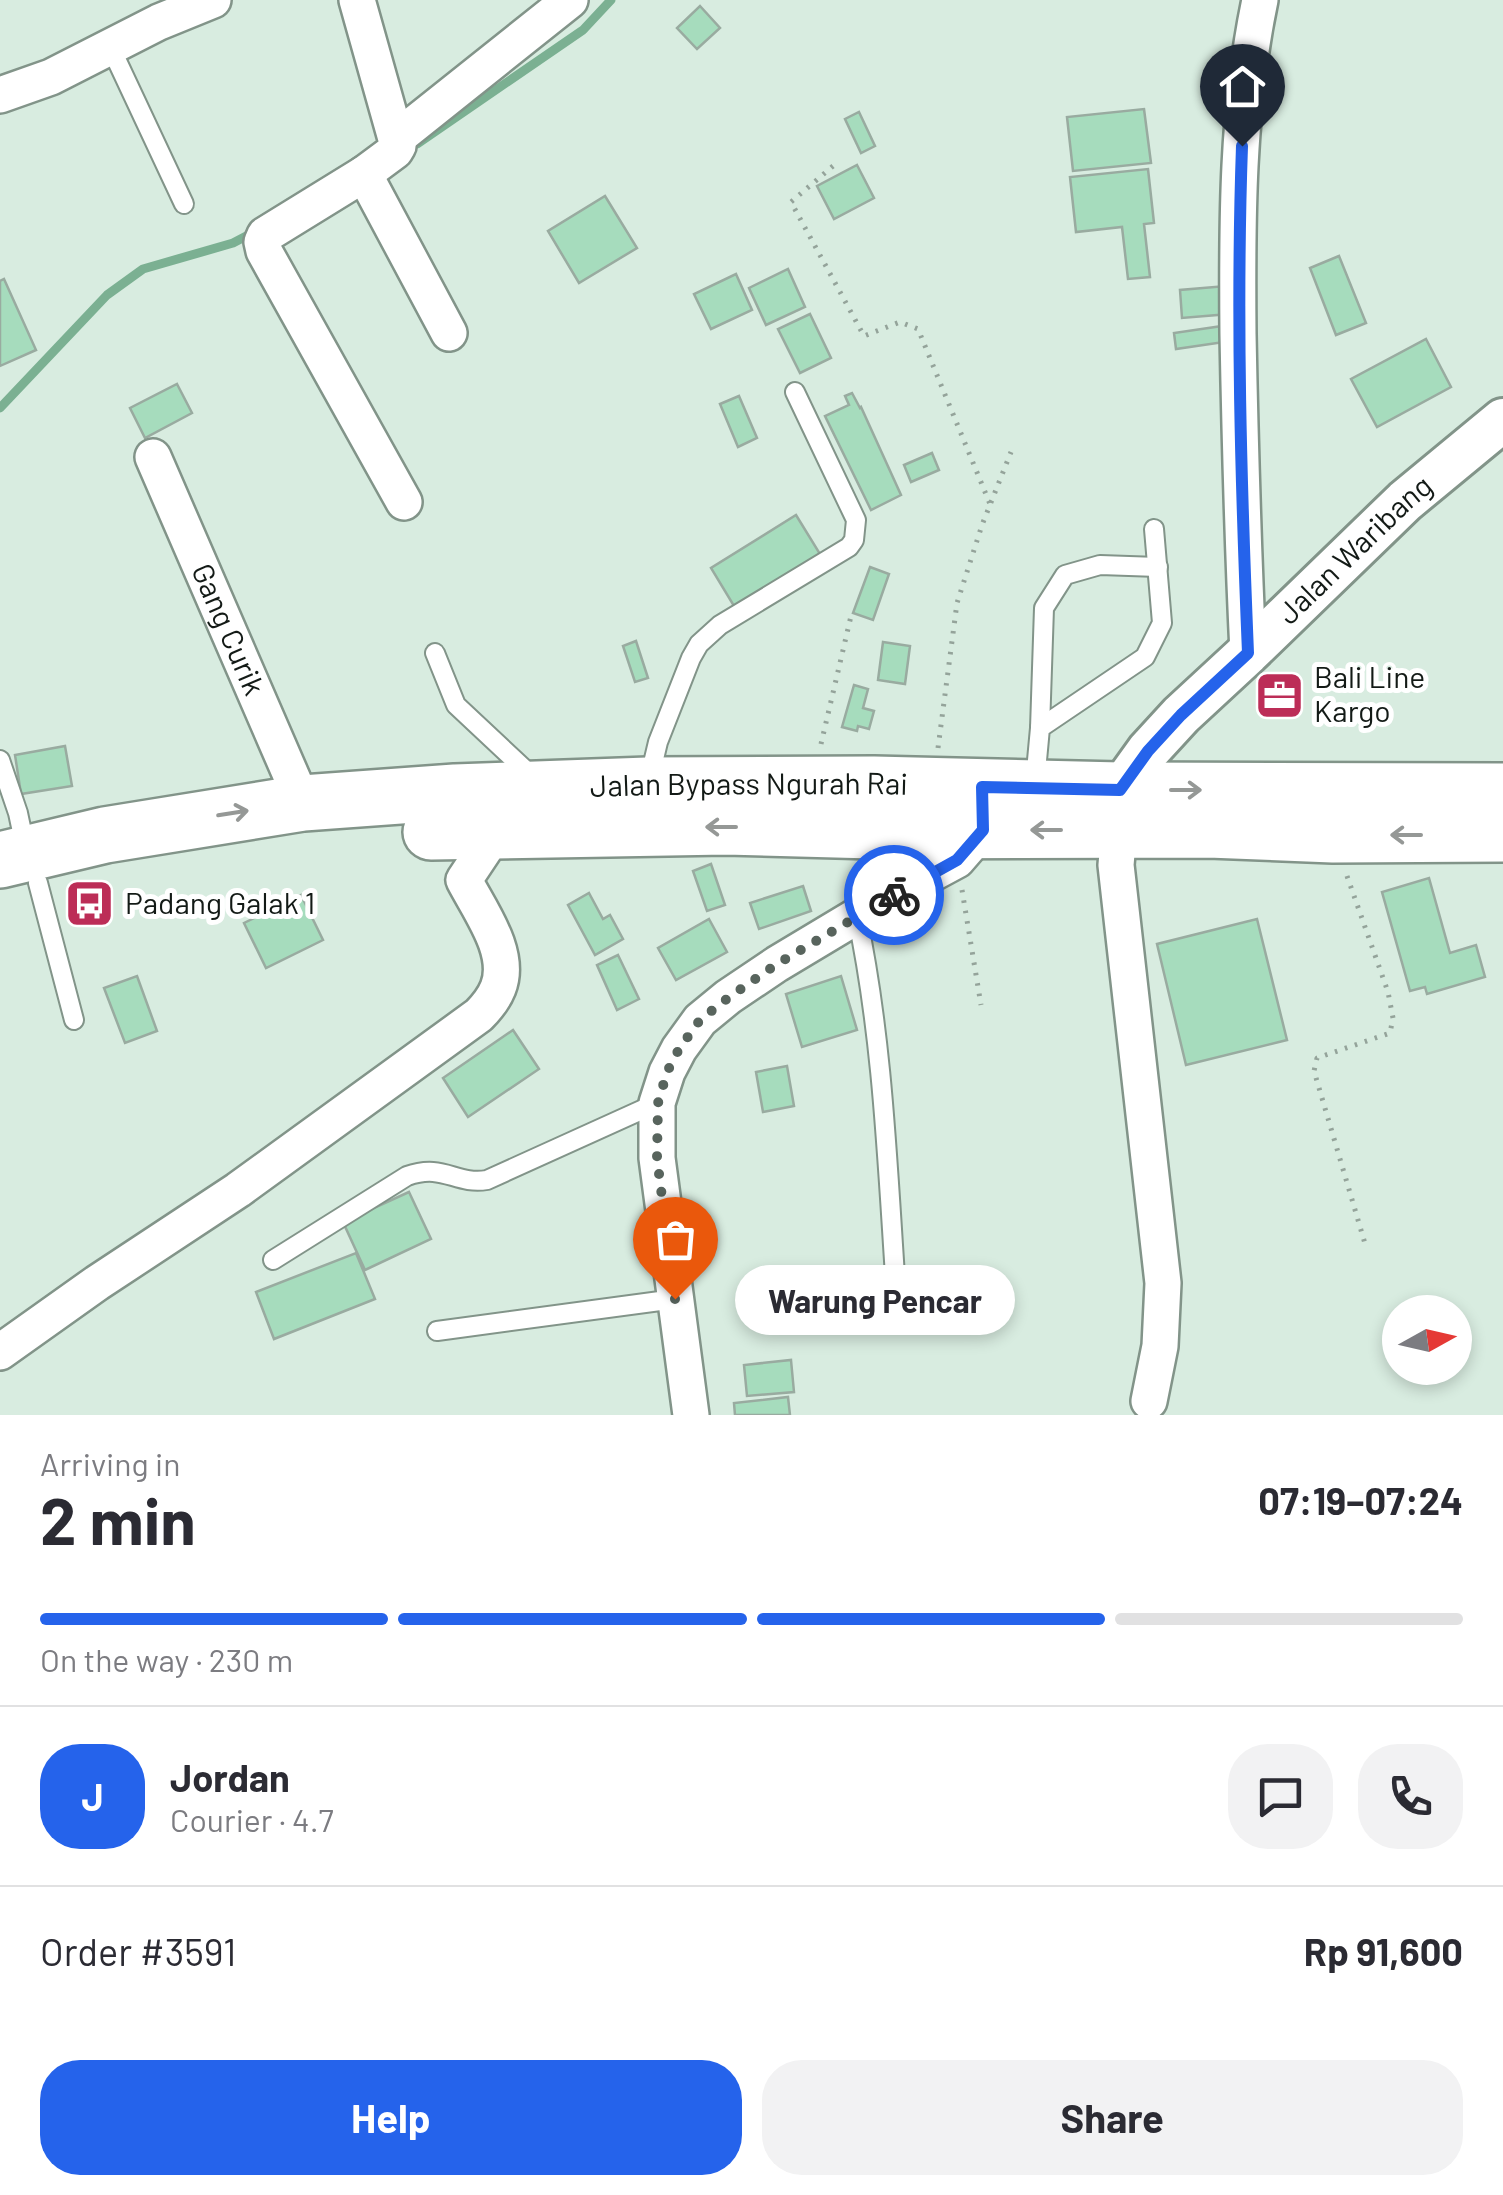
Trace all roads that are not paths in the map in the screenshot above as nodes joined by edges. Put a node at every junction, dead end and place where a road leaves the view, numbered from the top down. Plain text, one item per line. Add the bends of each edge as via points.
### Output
1 (213, 0) edge
2 (357, 0) edge
3 (570, 0) edge
4 (1260, 0) edge
5 (110, 46) junction
6 (0, 95) edge
7 (397, 138) junction
8 (364, 174) junction
9 (184, 204) dead end
10 (449, 333) dead end
11 (795, 392) dead end
12 (1503, 420) edge
13 (152, 456) dead end
14 (404, 502) dead end
15 (1154, 529) dead end
16 (1158, 567) junction
17 (435, 653) dead end
18 (1248, 653) junction
19 (1040, 728) junction
20 (0, 760) edge
21 (648, 785) junction
22 (1035, 788) junction
23 (547, 790) junction
24 (1503, 792) edge
25 (303, 803) junction
26 (1119, 810) junction
27 (964, 816) junction
28 (498, 830) junction
29 (412, 832) junction
30 (1503, 834) edge
31 (16, 872) edge
32 (464, 880) junction
33 (857, 916) junction
34 (74, 1020) dead end
35 (658, 1103) junction
36 (272, 1260) dead end
37 (895, 1276) dead end
38 (675, 1299) junction
39 (437, 1332) dead end
40 (0, 1352) edge
41 (1149, 1401) dead end
42 (691, 1415) edge

1 - 5 street
2 - 7 street
3 - 7 street
4 - 18 street via 1243,108 1238,272
5 - 6 street
5 - 9 lane
7 - 8 street via 395,151
8 - 10 street
8 - 14 street via 262,242
11 - 21 lane via 856,520 854,540 699,644 658,742
12 - 18 street, Jalan Waribang via 1405,501
13 - 25 street, Gang Curik
15 - 16 lane
16 - 19 lane via 1162,623 1145,658
16 - 19 lane via 1100,566 1064,574 1044,608
17 - 23 lane via 456,705
18 - 26 street, Jalan Waribang via 1148,751
19 - 22 lane
20 - 31 lane via 18,812
21 - 23 highway, Jalan Bypass Ngurah Rai
21 - 27 highway, Jalan Bypass Ngurah Rai via 811,785
22 - 26 highway, Jalan Bypass Ngurah Rai
22 - 27 highway, Jalan Bypass Ngurah Rai
23 - 25 highway, Jalan Bypass Ngurah Rai
26 -> 24 highway, Jalan Bypass Ngurah Rai
31 -> 25 highway, Jalan Bypass Ngurah Rai via 200,818
26 -> 27 highway, Jalan Bypass Ngurah Rai
30 -> 26 highway, Jalan Bypass Ngurah Rai via 1209,830
26 - 41 street via 1116,865 1163,1283
27 -> 28 highway, Jalan Bypass Ngurah Rai via 873,831
27 - 33 street
28 - 29 highway, Jalan Bypass Ngurah Rai
28 - 32 street
29 - 31 highway, Jalan Bypass Ngurah Rai
29 - 32 street
31 - 34 lane
32 - 40 street via 498,950 500,984 480,1015
33 - 35 street via 700,1020 673,1060
33 - 37 lane via 882,1076
35 - 36 lane via 487,1180 435,1171 407,1176
35 - 38 street via 657,1158
38 - 39 lane
38 - 42 street

